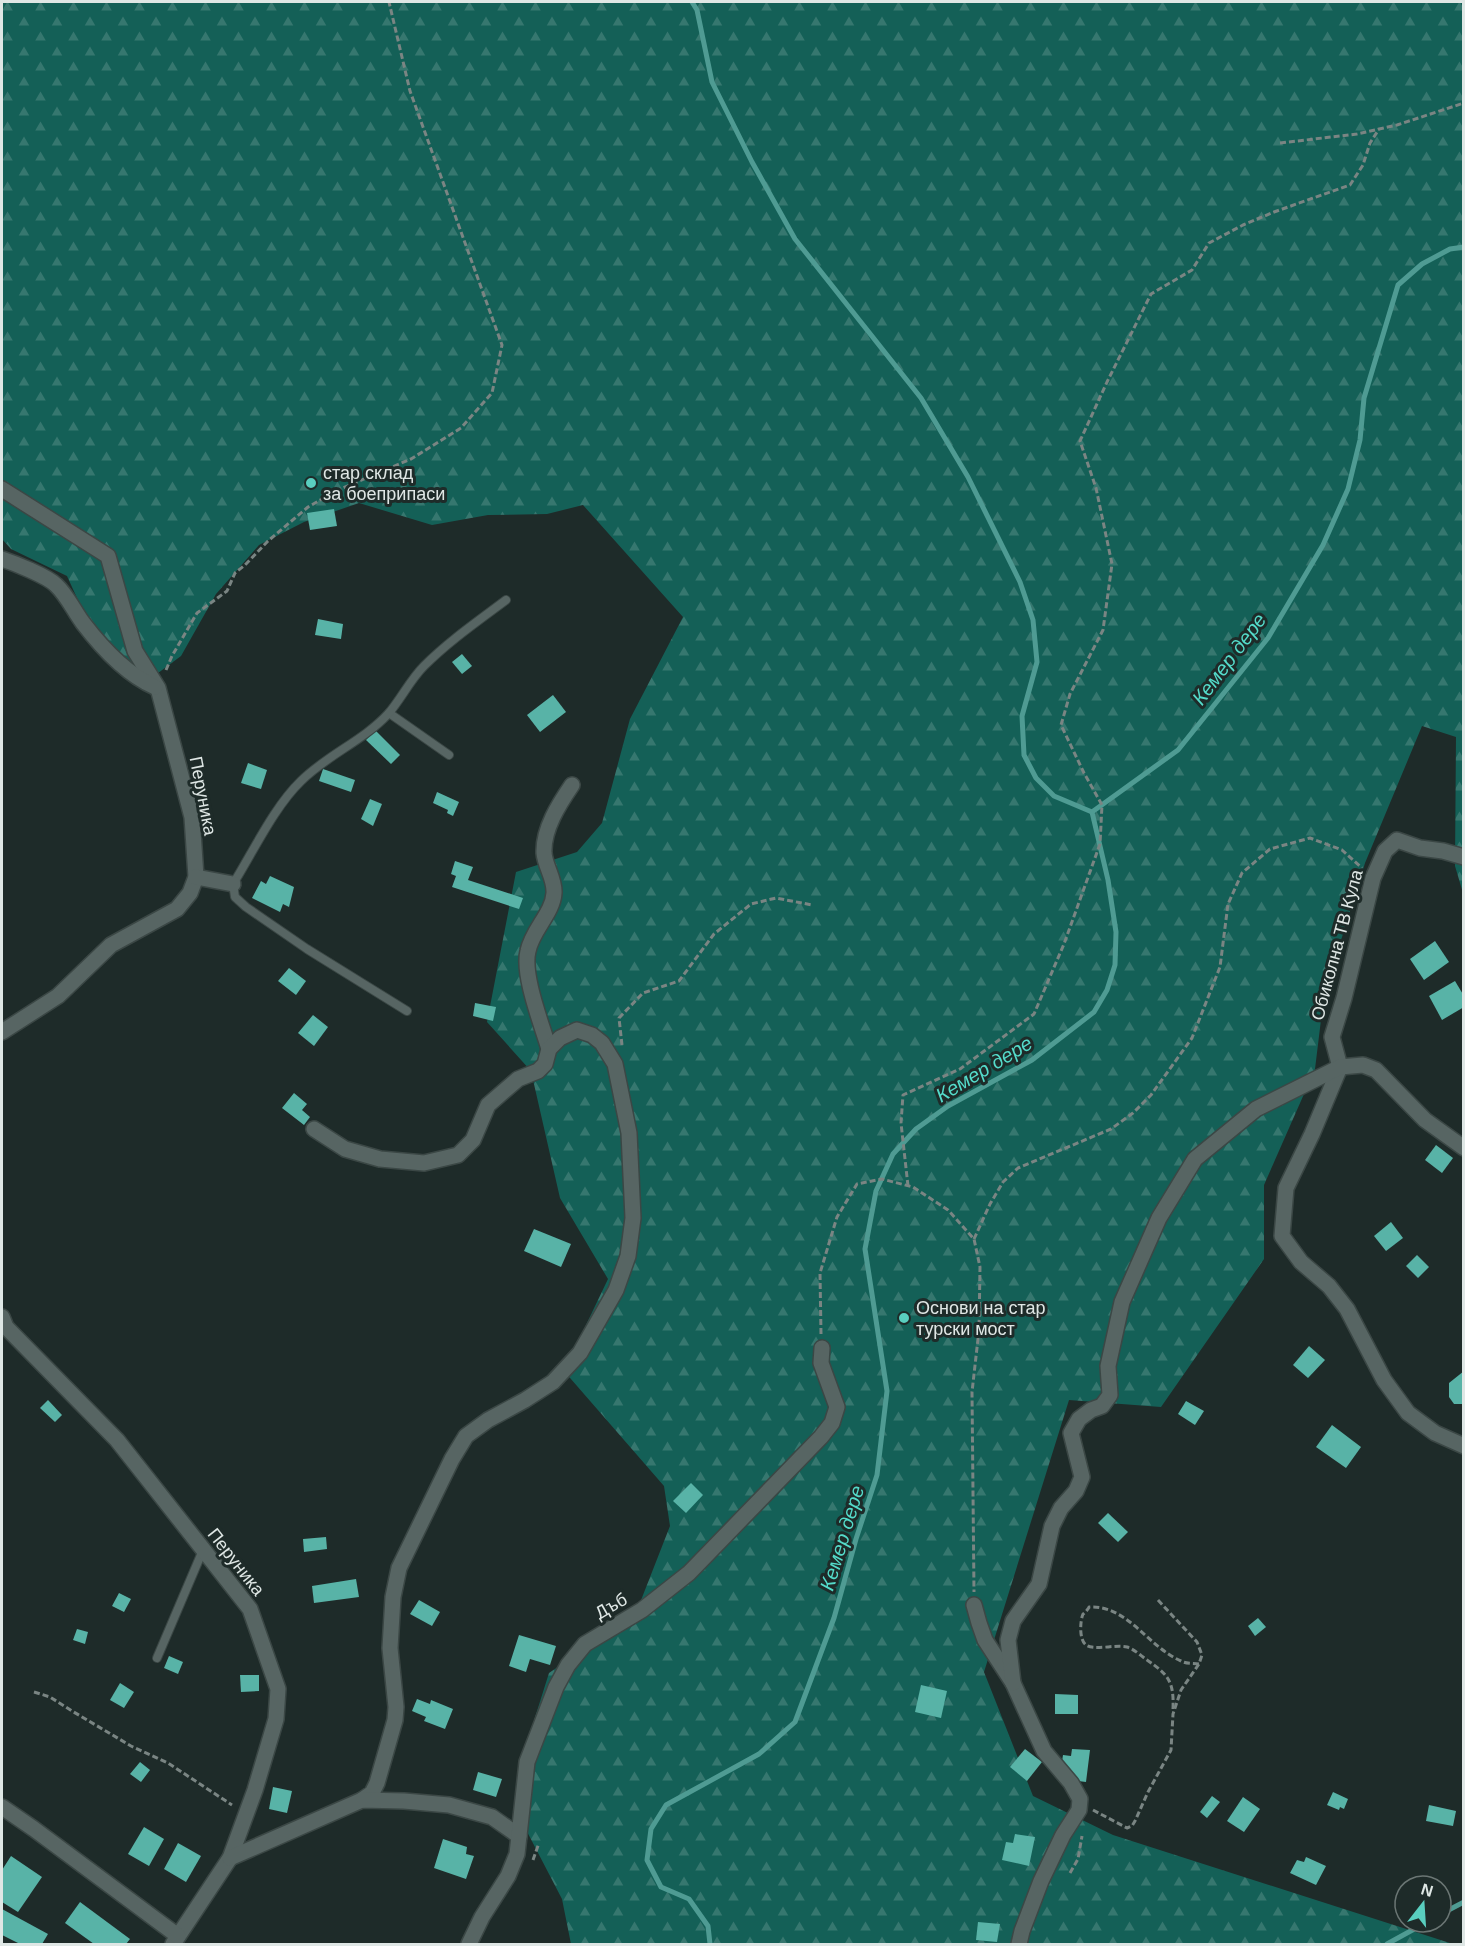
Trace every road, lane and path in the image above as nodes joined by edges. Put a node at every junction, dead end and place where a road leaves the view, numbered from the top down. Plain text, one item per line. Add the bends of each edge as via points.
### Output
1 (390, 2) edge
2 (1464, 103) edge
3 (1379, 129) junction
4 (1280, 143) dead end
5 (2, 489) edge
6 (2, 560) edge
7 (506, 600) dead end
8 (158, 688) junction
9 (389, 713) junction
10 (449, 755) dead end
11 (572, 785) dead end
12 (1464, 857) edge
13 (196, 877) junction
14 (1373, 878) junction
15 (233, 884) junction
16 (812, 905) dead end
17 (407, 1011) dead end
18 (2, 1032) edge
19 (622, 1046) dead end
20 (549, 1049) junction
21 (1340, 1067) junction
22 (314, 1130) dead end
23 (1464, 1148) edge
24 (908, 1186) junction
25 (974, 1239) junction
26 (2, 1317) edge
27 (822, 1348) joint
28 (1463, 1445) edge
29 (203, 1550) junction
30 (1158, 1599) dead end
31 (974, 1605) joint
32 (157, 1658) dead end
33 (1199, 1664) junction
34 (1013, 1683) junction
35 (34, 1692) dead end
36 (1173, 1714) junction
37 (362, 1800) junction
38 (2, 1807) edge
39 (1079, 1810) junction
40 (246, 1814) junction
41 (519, 1836) junction
42 (230, 1858) junction
43 (175, 1940) edge
44 (469, 1944) edge
45 (1019, 1944) edge

1 - 8 path via 410,91 502,345 492,393 461,428 411,459 308,507 268,541 235,573 227,591 197,614
2 - 3 path
3 - 4 path
3 - 24 path via 1350,185 1274,212 1209,243 1192,270 1151,294 1093,411 1080,441 1096,488 1112,564 1103,630 1070,694 1061,725 1102,805 1100,844 1034,1014 960,1069 903,1095 901,1123
5 - 8 street, Перуника via 108,556 135,651
6 - 8 street via 56,584 111,657
7 - 9 lane via 422,668
8 - 13 street, Перуника via 192,817
9 - 10 lane
9 - 15 lane via 300,782 278,809
11 - 20 street via 547,832 544,853 555,892 528,951 527,971
12 - 14 street, Обиколна ТВ Кула via 1397,840 1385,851
13 - 15 street
13 - 18 street via 190,893 177,909 111,945 58,996
14 - 21 street, Обиколна ТВ Кула via 1332,1037
14 - 25 path via 1342,850 1310,838 1270,849 1242,873 1228,904 1220,967 1192,1038 1151,1095 1111,1129 1018,1168 1003,1182
15 - 17 lane via 235,897 246,907
16 - 19 path via 776,898 751,904 714,934 679,981 643,993 619,1017
20 - 22 street via 545,1064 538,1071 518,1079 488,1105 473,1140 458,1155 424,1163 380,1159 345,1149
20 - 37 street via 577,1030 602,1043 615,1064 629,1133 633,1218 628,1256 616,1290 580,1353 553,1382 466,1436 452,1459 399,1568 390,1648 395,1720 377,1783
21 - 23 street via 1363,1065 1376,1070 1425,1120
21 - 28 street via 1286,1188 1282,1236 1301,1262 1329,1286 1347,1309 1384,1380 1408,1413 1436,1433
21 - 34 street via 1256,1109 1195,1159 1159,1218 1122,1302 1108,1366 1110,1395 1102,1406 1079,1419 1071,1433 1082,1477 1052,1526 1039,1584 1013,1620 1008,1640
24 - 25 path via 948,1210
24 - 27 path via 882,1179 857,1184 837,1217 820,1274
25 - 31 path via 980,1267 979,1330 972,1392
26 - 29 street, Перуника via 6,1327 117,1440
27 - 41 street, Дъб via 821,1363 837,1407 832,1423 821,1437 689,1573 642,1610 585,1644 568,1665 527,1762
29 - 32 lane
29 - 40 street, Перуника via 250,1610 278,1689 276,1719
30 - 33 path via 1197,1642 1202,1655
31 - 34 street via 985,1640
33 - 36 path via 1181,1690
33 - 36 path via 1173,1657 1125,1618 1107,1610 1089,1607 1083,1614 1085,1645 1127,1647 1163,1671 1171,1683
34 - 39 street via 1044,1750 1080,1799
35 - 40 path via 50,1697 131,1746 168,1763
36 - 39 path via 1171,1750 1132,1826 1127,1828 1092,1810
37 - 41 street via 449,1805 492,1817
37 - 42 street
38 - 43 street
39 - 45 street via 1041,1881
40 - 42 street, Перуника
41 - 44 street, Дъб via 508,1876
42 - 43 street, Перуника

